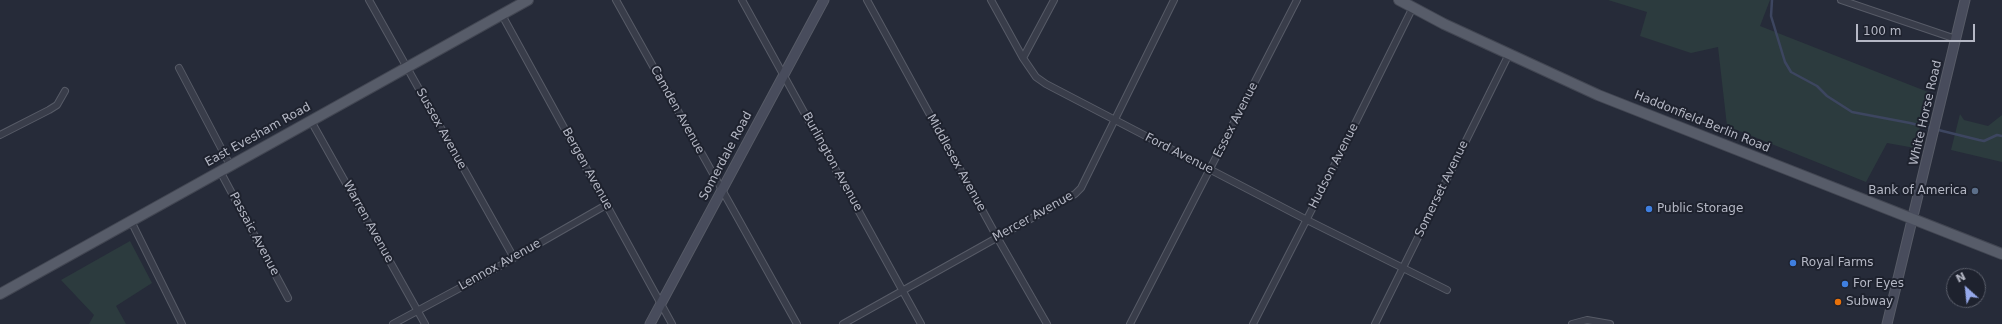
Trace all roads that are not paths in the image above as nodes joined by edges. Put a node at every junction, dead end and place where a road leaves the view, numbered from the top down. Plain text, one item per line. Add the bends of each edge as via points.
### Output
1 (369, 0) edge
2 (528, 0) edge
3 (616, 0) edge
4 (742, 0) edge
5 (824, 0) edge
6 (867, 0) edge
7 (991, 0) edge
8 (1054, 0) edge
9 (1174, 0) edge
10 (1297, 0) edge
11 (1398, 0) edge
12 (1842, 0) edge
13 (1965, 0) edge
14 (1413, 8) junction
15 (502, 15) junction
16 (1956, 39) junction
17 (1509, 54) junction
18 (1023, 58) junction
19 (406, 66) junction
20 (178, 68) dead end
21 (784, 75) junction
22 (65, 91) dead end
23 (311, 121) junction
24 (1114, 121) junction
25 (0, 135) edge
26 (230, 165) junction
27 (220, 170) junction
28 (1210, 170) junction
29 (721, 190) junction
30 (606, 205) junction
31 (1912, 219) junction
32 (1307, 220) junction
33 (131, 221) junction
34 (997, 237) junction
35 (2002, 254) edge
36 (514, 258) junction
37 (1403, 269) junction
38 (1447, 290) dead end
39 (902, 291) junction
40 (0, 294) edge
41 (288, 298) dead end
42 (660, 303) junction
43 (417, 311) junction
44 (182, 324) edge
45 (393, 324) edge
46 (425, 324) edge
47 (650, 324) edge
48 (672, 324) edge
49 (797, 324) edge
50 (843, 324) edge
51 (921, 324) edge
52 (1047, 324) edge
53 (1130, 324) edge
54 (1253, 324) edge
55 (1375, 324) edge
56 (1572, 324) edge
57 (1610, 324) edge
58 (1887, 324) edge

1 - 19 street, Sussex Avenue
2 - 15 main road, East Evesham Road
3 - 29 street, Camden Avenue
4 - 21 street, Burlington Avenue
5 - 21 main road, Somerdale Road
6 - 34 street, Middlesex Avenue
7 - 18 street, Ford Avenue
8 - 18 street
9 - 24 street, Mercer Avenue
10 - 28 street, Essex Avenue
11 - 14 main road, Haddonfield-Berlin Road
12 - 16 street
13 - 16 main road, White Horse Road
14 - 17 main road, Haddonfield-Berlin Road
14 - 32 street, Hudson Avenue
15 - 19 main road, East Evesham Road
15 - 30 street, Bergen Avenue
16 - 31 main road, White Horse Road
17 - 31 main road, Haddonfield-Berlin Road via 1598,95
17 - 37 street, Somerset Avenue
18 - 24 street, Ford Avenue via 1036,76 1046,84
19 - 23 main road, East Evesham Road
19 - 36 street, Sussex Avenue
20 - 26 street
21 - 29 main road, Somerdale Road
21 - 39 street, Burlington Avenue
22 - 25 street via 57,105
23 - 26 main road, East Evesham Road
23 - 43 street, Warren Avenue
24 - 28 street, Ford Avenue
24 - 34 street, Mercer Avenue via 1081,188 1075,194
26 - 27 main road, East Evesham Road
27 - 33 main road, East Evesham Road
27 - 41 street, Passaic Avenue
28 - 32 street, Ford Avenue
28 - 53 street, Essex Avenue
29 - 42 main road, Somerdale Road
29 - 49 street, Camden Avenue
30 - 36 street, Lennox Avenue
30 - 42 street, Bergen Avenue
31 - 35 main road, Haddonfield-Berlin Road
31 - 58 main road, White Horse Road
32 - 37 street, Ford Avenue
32 - 54 street, Hudson Avenue
33 - 40 main road, East Evesham Road
33 - 44 street
34 - 39 street, Mercer Avenue
34 - 52 street, Middlesex Avenue
36 - 43 street, Lennox Avenue
37 - 38 street, Ford Avenue
37 - 55 street, Somerset Avenue
39 - 50 street, Mercer Avenue
39 - 51 street, Burlington Avenue
42 - 47 main road, Somerdale Road
42 - 48 street, Bergen Avenue
43 - 45 street, Lennox Avenue
43 - 46 street, Warren Avenue
56 - 57 street via 1587,320

